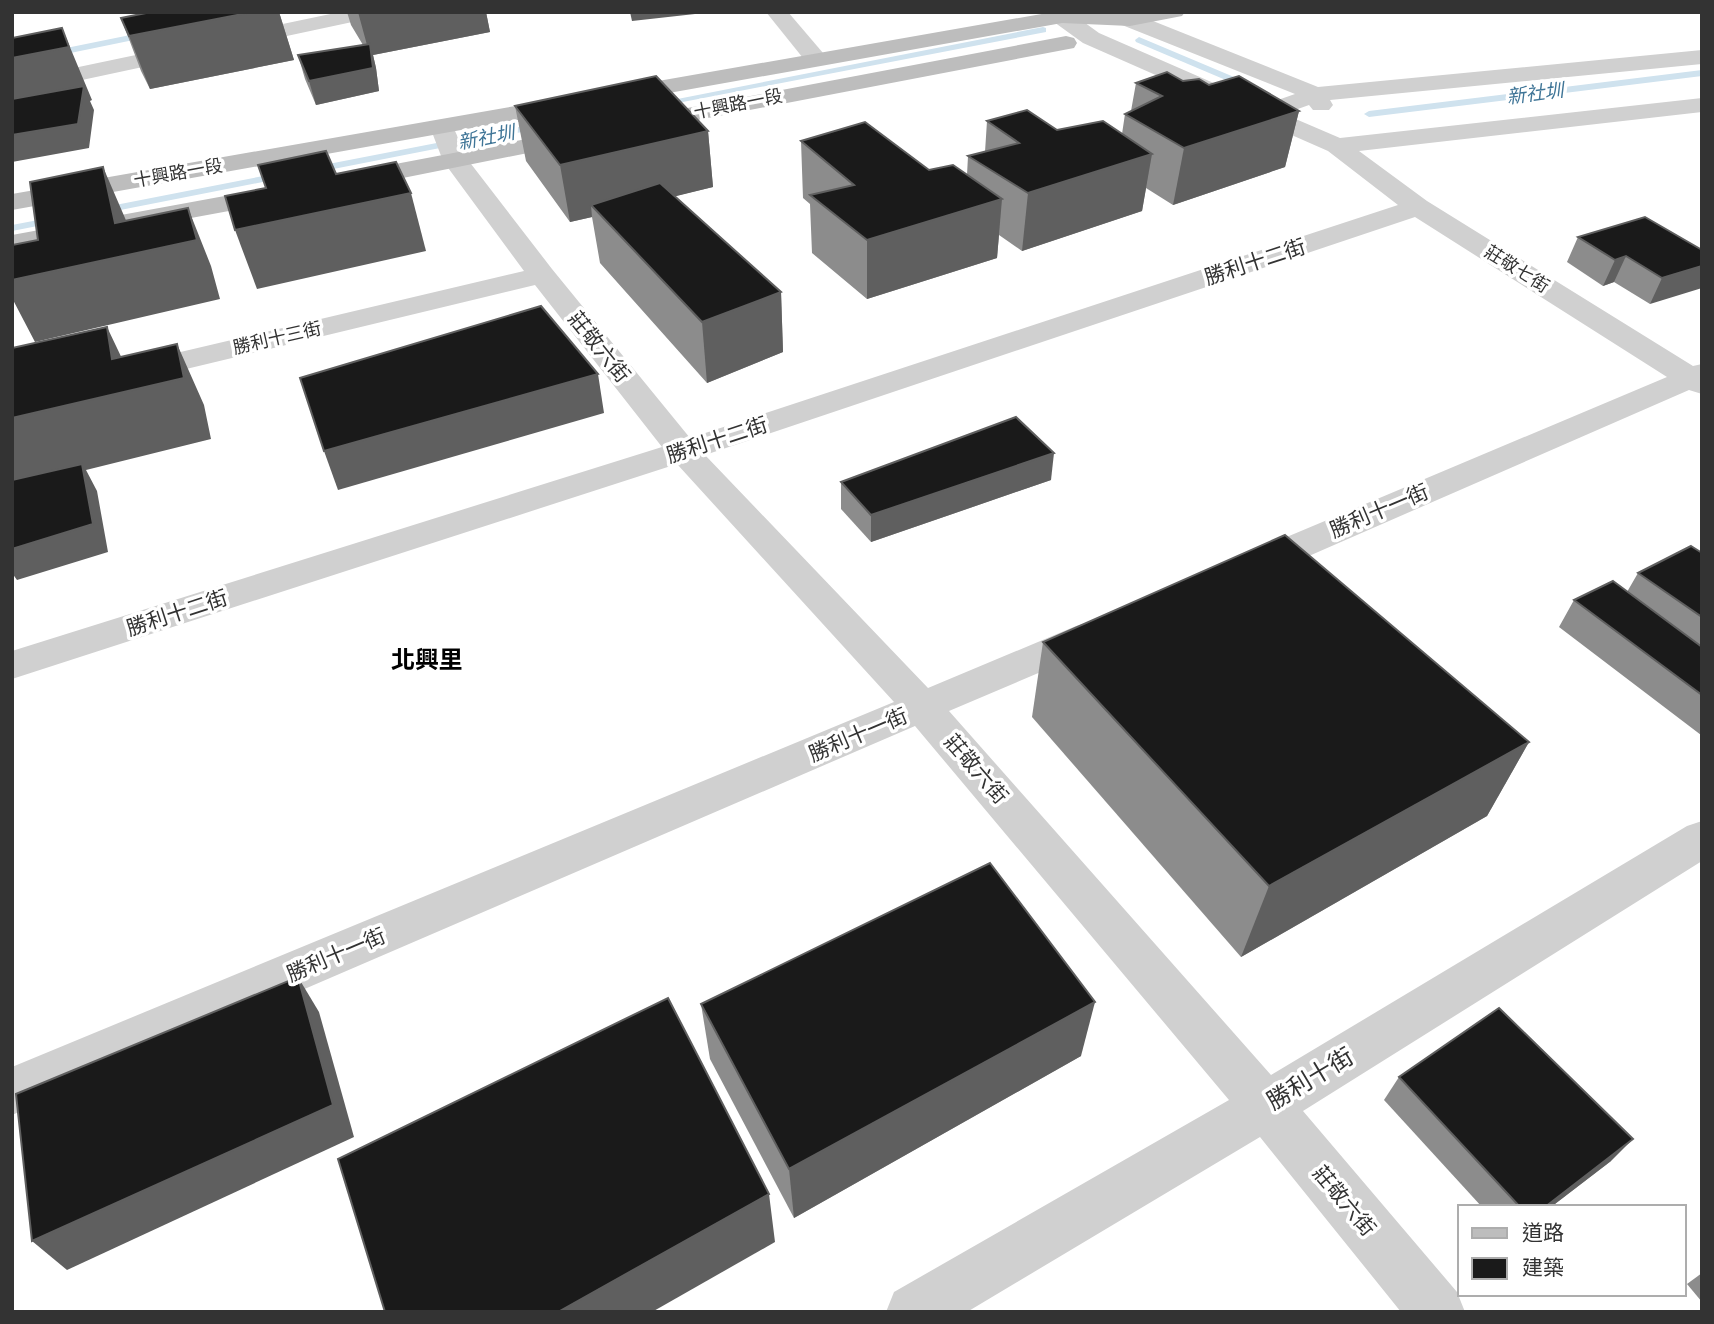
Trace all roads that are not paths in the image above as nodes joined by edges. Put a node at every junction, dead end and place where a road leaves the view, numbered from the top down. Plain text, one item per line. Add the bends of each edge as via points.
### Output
1 (371, 12) edge
2 (776, 12) edge
3 (1174, 12) edge
4 (1062, 17) junction
5 (1130, 20) junction
6 (1091, 38) junction
7 (1702, 57) edge
8 (815, 58) junction
9 (12, 88) edge
10 (1316, 94) junction
11 (1702, 105) edge
12 (1262, 114) junction
13 (621, 128) edge
14 (593, 133) edge
15 (449, 144) junction
16 (1337, 146) junction
17 (12, 202) edge
18 (1418, 208) junction
19 (12, 243) edge
20 (542, 275) junction
21 (1698, 378) edge
22 (107, 379) edge
23 (683, 452) junction
24 (1218, 581) edge
25 (1128, 620) edge
26 (12, 665) edge
27 (923, 708) junction
28 (1702, 839) edge
29 (12, 1091) edge
30 (1266, 1106) junction
31 (914, 1312) edge
32 (1437, 1312) edge

1 - 9 street
2 - 8 street
3 - 5 street, 十興路一段
4 - 5 street, 十興路一段
4 - 6 street, 莊敬七街
4 - 8 street, 十興路一段
5 - 6 street, 十興路一段
5 - 10 street
6 - 12 street, 莊敬七街
6 - 13 street, 十興路一段
7 - 10 street
8 - 15 street, 十興路一段
10 - 12 street
10 - 16 street
11 - 16 street
12 - 16 street, 莊敬七街
14 - 15 street, 十興路一段
15 - 17 street, 十興路一段
15 - 19 street, 十興路一段 via 315,187
15 - 20 street, 莊敬六街
16 - 18 street, 莊敬七街
18 - 21 street, 莊敬七街
18 - 23 street, 勝利十二街
20 - 22 street, 勝利十三街
20 - 23 street, 莊敬六街
21 - 24 street, 勝利十一街
23 - 26 street, 勝利十二街
23 - 27 street, 莊敬六街
25 - 27 street, 勝利十一街
27 - 29 street, 勝利十一街
27 - 30 street, 莊敬六街
28 - 30 street, 勝利十街
30 - 31 street, 勝利十街
30 - 32 street, 莊敬六街

